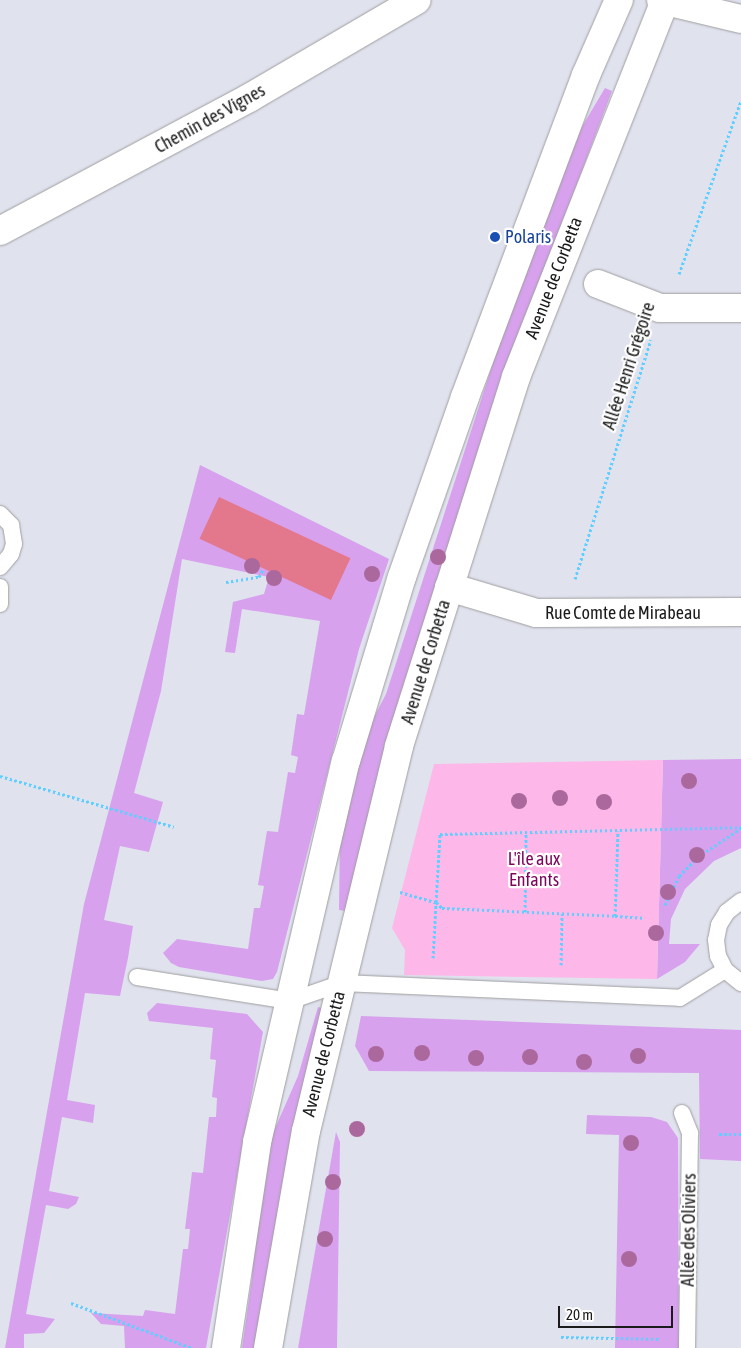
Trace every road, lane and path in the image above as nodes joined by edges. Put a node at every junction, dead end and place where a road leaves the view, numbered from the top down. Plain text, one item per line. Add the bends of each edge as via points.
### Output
1 (417, 0) edge
2 (619, 0) edge
3 (732, 0) edge
4 (663, 1) edge
5 (741, 17) edge
6 (741, 100) edge
7 (0, 231) edge
8 (598, 284) dead end
9 (660, 308) junction
10 (741, 308) edge
11 (0, 514) edge
12 (0, 567) edge
13 (263, 569) dead end
14 (226, 582) dead end
15 (0, 587) edge
16 (449, 587) junction
17 (0, 604) edge
18 (741, 612) edge
19 (564, 615) junction
20 (0, 776) edge
21 (174, 827) dead end
22 (741, 828) edge
23 (618, 830) junction
24 (526, 832) junction
25 (392, 890) dead end
26 (741, 901) edge
27 (436, 902) junction
28 (665, 905) dead end
29 (525, 912) junction
30 (562, 914) junction
31 (615, 916) junction
32 (645, 918) dead end
33 (433, 960) dead end
34 (725, 970) junction
35 (561, 972) dead end
36 (137, 977) dead end
37 (342, 983) junction
38 (741, 983) edge
39 (290, 1001) junction
40 (682, 1113) dead end
41 (71, 1303) dead end
42 (561, 1337) dead end
43 (687, 1344) edge
44 (193, 1348) edge
45 (226, 1348) edge
46 (268, 1348) edge

1 - 7 street, Chemin des Vignes via 249,98
2 - 39 street via 586,75 465,397 402,577 346,761
3 - 5 street
4 - 5 street
4 - 16 street, Avenue de Corbetta via 516,376
6 - 9 path, Allée Henri Grégoire via 680,272
8 - 9 street
9 - 10 street
9 - 19 path, Allée Henri Grégoire
11 - 12 lane via 11,525 14,544 11,554
13 - 14 path via 259,577
15 - 17 lane
16 - 19 street, Rue Comte de Mirabeau via 536,613
16 - 37 street, Avenue de Corbetta via 399,746
18 - 19 street, Rue Comte de Mirabeau
20 - 21 path
22 - 23 path
22 - 28 path via 698,857 679,876
23 - 24 path
23 - 31 path
24 - 27 path via 440,834
24 - 29 path
25 - 27 path
26 - 34 lane via 727,912 719,925 718,956
27 - 29 path via 442,908
27 - 33 path
29 - 30 path
30 - 31 path
30 - 35 path
31 - 32 path
34 - 37 lane via 680,998
34 - 38 lane
36 - 39 lane
37 - 39 lane
37 - 46 street, Avenue de Corbetta via 306,1131
39 - 45 street via 257,1142
40 - 43 lane, Allée des Oliviers via 690,1133
41 - 44 path
42 - 43 path

